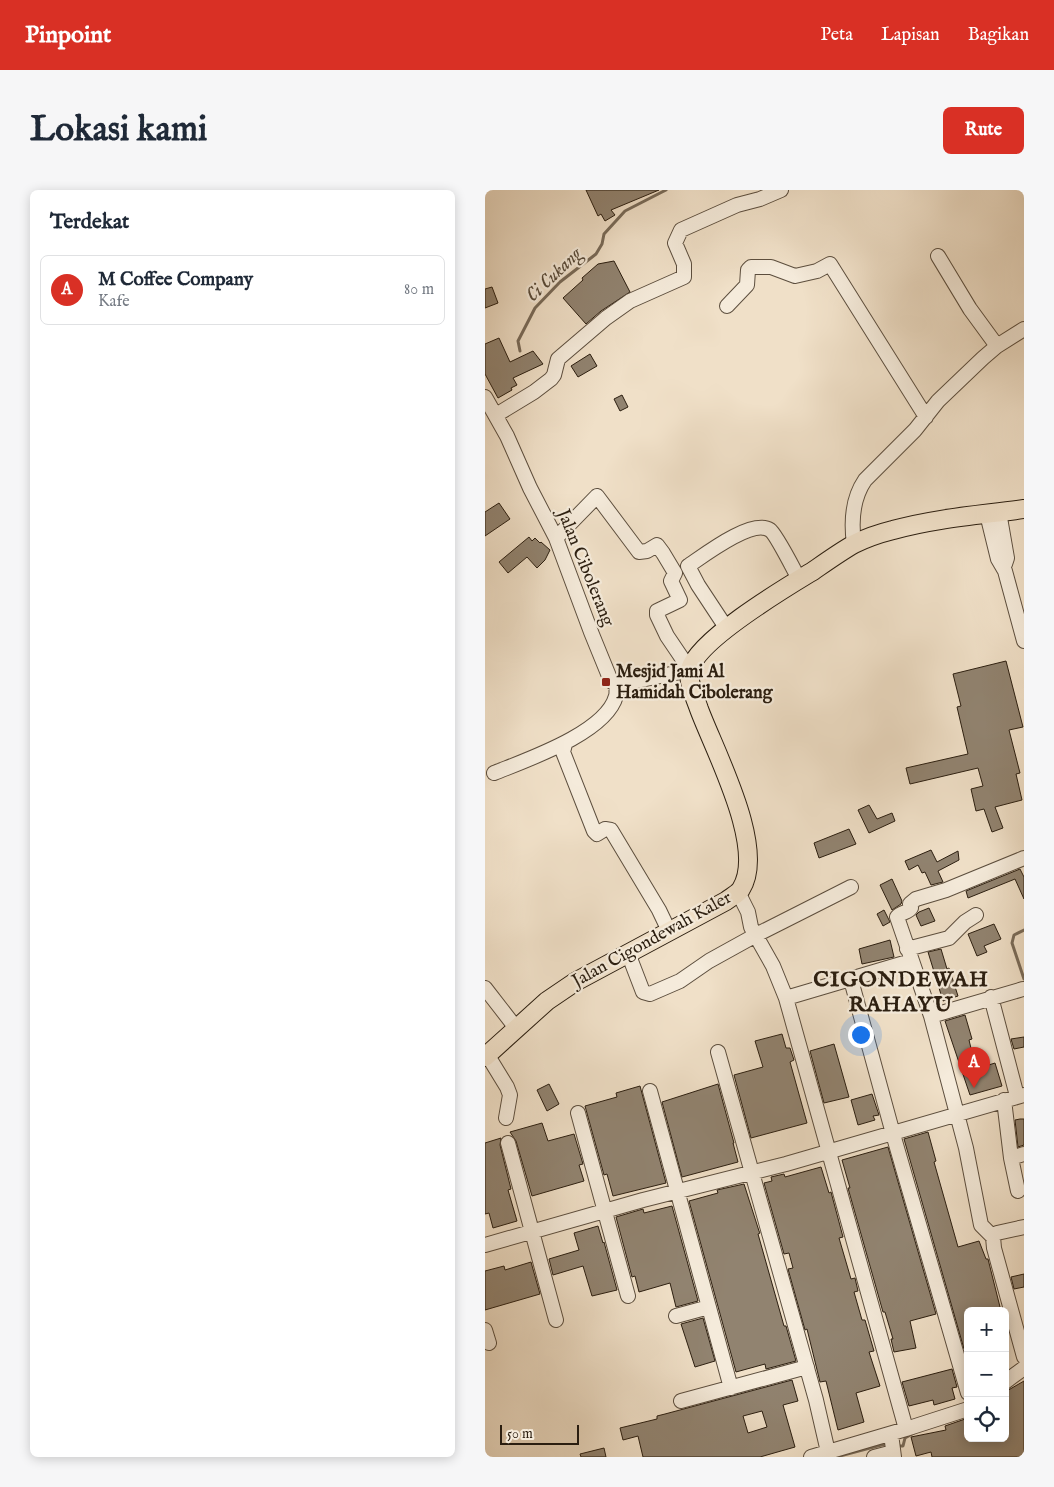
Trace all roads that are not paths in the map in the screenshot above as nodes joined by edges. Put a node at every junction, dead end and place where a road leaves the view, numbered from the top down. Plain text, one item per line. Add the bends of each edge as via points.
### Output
1 (781, 190) edge
2 (938, 256) dead end
3 (727, 306) dead end
4 (1024, 329) edge
5 (997, 346) junction
6 (485, 396) edge
7 (495, 415) junction
8 (926, 417) junction
9 (1024, 509) edge
10 (993, 513) junction
11 (556, 538) junction
12 (855, 544) junction
13 (688, 566) junction
14 (675, 574) junction
15 (799, 579) junction
16 (727, 629) junction
17 (1024, 641) edge
18 (690, 670) junction
19 (617, 685) junction
20 (565, 744) junction
21 (494, 773) dead end
22 (1024, 858) edge
23 (851, 887) dead end
24 (737, 892) junction
25 (976, 915) dead end
26 (669, 931) junction
27 (756, 935) junction
28 (628, 953) junction
29 (909, 955) junction
30 (851, 980) junction
31 (485, 988) edge
32 (1023, 988) edge
33 (991, 997) junction
34 (786, 998) junction
35 (931, 1016) junction
36 (516, 1028) junction
37 (717, 1052) dead end
38 (486, 1056) edge
39 (650, 1091) dead end
40 (1015, 1097) edge
41 (578, 1113) dead end
42 (957, 1115) junction
43 (507, 1118) dead end
44 (893, 1133) junction
45 (508, 1143) dead end
46 (829, 1152) junction
47 (1017, 1156) edge
48 (751, 1173) junction
49 (1018, 1191) dead end
50 (677, 1192) junction
51 (605, 1211) junction
52 (1024, 1227) edge
53 (532, 1232) junction
54 (993, 1237) junction
55 (485, 1245) edge
56 (628, 1296) dead end
57 (709, 1307) junction
58 (676, 1316) dead end
59 (556, 1320) dead end
60 (485, 1330) edge
61 (489, 1343) dead end
62 (1024, 1358) edge
63 (807, 1367) junction
64 (1024, 1368) edge
65 (964, 1379) edge
66 (1009, 1379) edge
67 (731, 1388) junction
68 (681, 1401) dead end
69 (964, 1410) edge
70 (906, 1429) junction
71 (891, 1434) junction
72 (828, 1452) junction
73 (894, 1454) edge
74 (811, 1457) edge
75 (874, 1457) edge

1 - 7 street via 681,230 675,243 684,264 684,277 630,301 606,318 558,359 551,379
2 - 5 street
3 - 8 street via 747,285 751,268 771,267 795,276 830,264
4 - 5 street
5 - 8 street via 938,401
6 - 7 street, Jalan Cibolerang
7 - 11 street, Jalan Cibolerang
8 - 12 street via 859,488 854,505
9 - 10 main road
10 - 12 main road via 893,530
10 - 17 street via 998,559 1004,567
11 - 14 street via 597,496 639,552 657,546
11 - 19 street, Jalan Cibolerang via 603,663 611,681
12 - 15 main road
13 - 14 street
13 - 15 street via 733,536 764,528 777,537
13 - 16 street
14 - 18 street via 671,581 680,600 656,612 667,636
15 - 16 main road
16 - 18 main road via 694,659
18 - 19 street
18 - 24 main road, Jalan Cigondewah Kaler via 694,696 744,825 748,858 743,885
19 - 20 street via 616,697 609,709 596,723
20 - 21 street
20 - 26 street via 563,752 594,831 596,834 605,829 611,830
22 - 29 street via 911,902 910,910 897,917
23 - 27 street
24 - 26 main road, Jalan Cigondewah Kaler
24 - 27 street
25 - 29 street via 949,938
26 - 28 main road, Jalan Cigondewah Kaler
27 - 28 street via 680,981 650,994 643,992
27 - 34 street
28 - 36 main road, Jalan Cigondewah Kaler via 575,982
29 - 30 street
29 - 35 street
30 - 34 street
30 - 44 street
31 - 36 street
32 - 33 street
33 - 35 street
33 - 40 street
34 - 46 street
35 - 42 street
36 - 38 main road, Jalan Cigondewah Kaler
37 - 48 street
38 - 43 street via 510,1095
39 - 50 street
40 - 42 street
40 - 47 street
41 - 51 street
42 - 44 street
42 - 54 street via 981,1224
44 - 46 street
44 - 65 street
45 - 53 street
46 - 48 street
46 - 70 street
47 - 49 street
48 - 50 street
48 - 63 street
50 - 51 street
50 - 57 street
51 - 53 street
51 - 56 street
52 - 54 street via 997,1232
53 - 55 street
53 - 59 street
54 - 62 street
57 - 58 street
57 - 67 street
60 - 61 street
63 - 67 street
63 - 72 street
64 - 66 street
67 - 68 street
69 - 70 street
70 - 71 street
71 - 72 street
71 - 73 street
72 - 74 street
73 - 75 street

